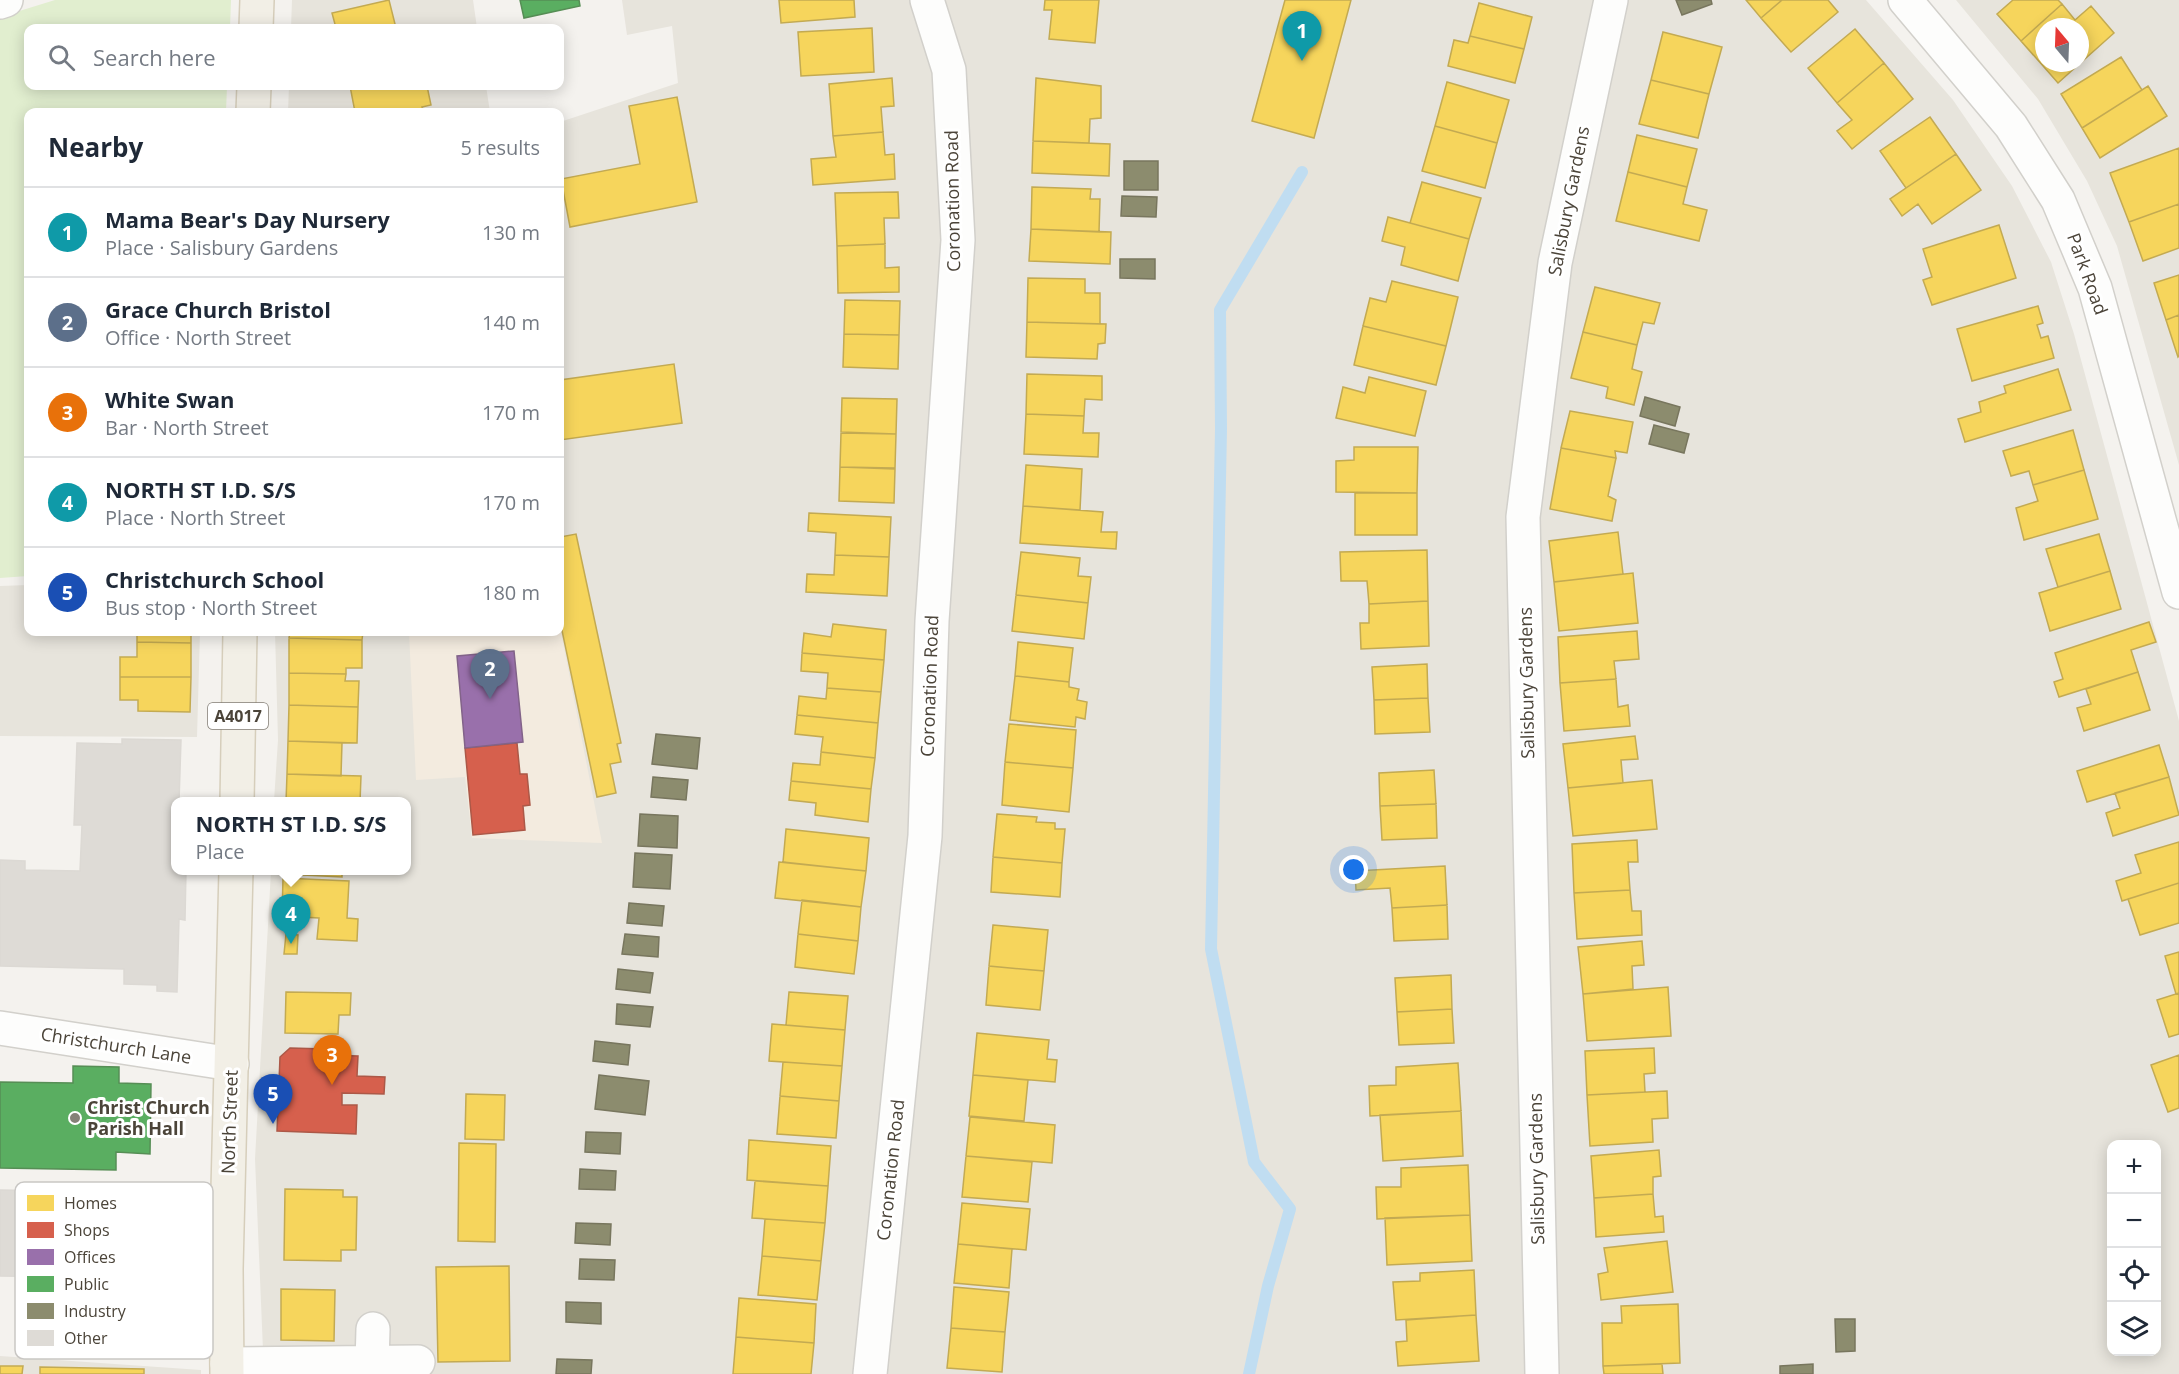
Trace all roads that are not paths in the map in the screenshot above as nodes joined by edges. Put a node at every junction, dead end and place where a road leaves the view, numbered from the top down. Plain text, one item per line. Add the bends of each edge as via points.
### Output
1 (6, 0) edge
2 (257, 0) edge
3 (927, 0) edge
4 (1611, 0) edge
5 (1905, 0) edge
6 (0, 2) edge
7 (256, 24) edge
8 (254, 90) edge
9 (252, 108) edge
10 (2179, 592) edge
11 (240, 636) edge
12 (237, 797) edge
13 (236, 875) edge
14 (0, 1028) edge
15 (232, 1064) junction
16 (373, 1329) dead end
17 (418, 1362) dead end
18 (372, 1363) junction
19 (227, 1369) edge
20 (870, 1374) edge
21 (1542, 1374) edge

1 - 6 street
2 - 7 main road
3 - 20 street, Coronation Road via 949,70 958,240 932,621 925,836
4 - 21 street, Salisbury Gardens via 1555,263 1523,517
5 - 10 street, Park Road via 2011,126 2058,200 2095,288
8 - 9 main road
11 - 12 main road, A4017
13 - 15 main road, North Street
14 - 15 street, Christchurch Lane
15 - 19 main road, North Street
16 - 18 street
17 - 18 street
18 - 19 street

